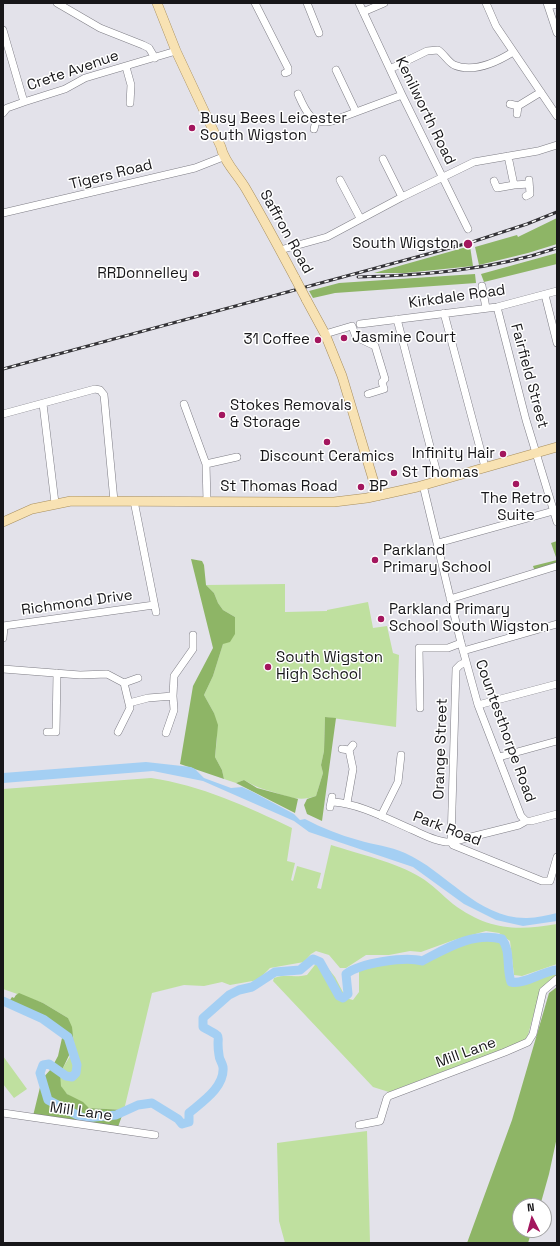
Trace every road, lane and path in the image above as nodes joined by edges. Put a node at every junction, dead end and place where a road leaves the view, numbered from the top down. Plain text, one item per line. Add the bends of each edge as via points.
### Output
1 (57, 3) edge
2 (157, 3) edge
3 (255, 3) edge
4 (307, 3) edge
5 (359, 3) edge
6 (384, 3) edge
7 (486, 3) edge
8 (557, 4) edge
9 (547, 5) edge
10 (363, 12) junction
11 (320, 29) dead end
12 (3, 30) edge
13 (557, 33) edge
14 (176, 51) junction
15 (513, 52) junction
16 (155, 58) junction
17 (126, 67) junction
18 (390, 69) junction
19 (285, 73) dead end
20 (336, 75) dead end
21 (541, 92) junction
22 (298, 94) dead end
23 (402, 95) junction
24 (24, 102) junction
25 (130, 103) dead end
26 (510, 104) dead end
27 (518, 106) junction
28 (356, 112) junction
29 (3, 113) edge
30 (517, 114) dead end
31 (557, 116) edge
32 (316, 121) junction
33 (314, 129) dead end
34 (557, 145) edge
35 (508, 156) junction
36 (223, 157) junction
37 (383, 159) dead end
38 (442, 177) junction
39 (340, 180) dead end
40 (494, 182) dead end
41 (514, 185) junction
42 (526, 196) dead end
43 (402, 197) junction
44 (3, 213) edge
45 (360, 218) junction
46 (468, 229) dead end
47 (280, 250) junction
48 (482, 286) dead end
49 (557, 292) edge
50 (545, 295) junction
51 (497, 307) junction
52 (486, 308) junction
53 (444, 313) junction
54 (397, 319) junction
55 (360, 324) dead end
56 (325, 334) junction
57 (557, 343) edge
58 (368, 394) dead end
59 (43, 404) junction
60 (184, 404) dead end
61 (3, 414) edge
62 (557, 447) edge
63 (536, 453) junction
64 (237, 457) dead end
65 (206, 464) junction
66 (485, 467) junction
67 (374, 481) junction
68 (439, 481) junction
69 (423, 485) junction
70 (395, 492) junction
71 (378, 496) junction
72 (114, 501) junction
73 (134, 501) junction
74 (207, 501) junction
75 (56, 503) junction
76 (555, 511) edge
77 (3, 522) edge
78 (557, 522) edge
79 (438, 543) junction
80 (557, 566) edge
81 (450, 599) junction
82 (557, 624) edge
83 (4, 626) edge
84 (193, 635) dead end
85 (3, 638) edge
86 (461, 643) junction
87 (463, 651) junction
88 (466, 662) junction
89 (3, 669) edge
90 (57, 673) junction
91 (138, 678) dead end
92 (124, 683) junction
93 (557, 684) edge
94 (173, 696) junction
95 (129, 703) junction
96 (478, 705) junction
97 (420, 708) dead end
98 (47, 732) dead end
99 (56, 732) junction
100 (64, 732) dead end
101 (118, 732) dead end
102 (166, 733) dead end
103 (557, 741) edge
104 (348, 748) dead end
105 (401, 755) dead end
106 (499, 757) junction
107 (332, 802) dead end
108 (348, 803) junction
109 (557, 814) edge
110 (381, 816) junction
111 (526, 821) junction
112 (451, 842) junction
113 (557, 857) edge
114 (557, 979) edge
115 (3, 1113) edge
116 (359, 1125) dead end
117 (155, 1135) dead end

1 - 16 street via 100,28 149,48
2 - 14 main road, Saffron Road
3 - 19 street via 284,55 288,70
4 - 11 street
5 - 10 street, Kenilworth Road
6 - 10 street
7 - 15 street via 496,26
8 - 9 street
9 - 13 street
10 - 18 street, Kenilworth Road
12 - 24 street
14 - 16 street, Crete Avenue
14 - 36 main road, Saffron Road via 221,147
15 - 18 street via 482,66 463,67 451,63 438,50 430,50
15 - 21 street
16 - 17 street, Crete Avenue
17 - 24 street, Crete Avenue via 85,78 65,89
17 - 25 street via 131,85
18 - 23 street, Kenilworth Road
20 - 28 street
21 - 27 street
21 - 31 street
22 - 32 street via 308,114
23 - 28 street
23 - 38 street, Kenilworth Road
24 - 29 street, Crete Avenue via 7,108
26 - 27 street
27 - 30 street
28 - 32 street via 332,121
32 - 33 street
34 - 35 street
35 - 38 street via 481,160
35 - 41 street
36 - 44 street, Tigers Road via 195,168
36 - 47 main road, Saffron Road via 245,187
37 - 43 street
38 - 43 street
38 - 46 street, Kenilworth Road
39 - 45 street
40 - 41 street via 497,188
41 - 42 street via 529,182 530,194
43 - 45 street
45 - 47 street via 327,237
47 - 56 main road, Saffron Road, bridge
48 - 52 street
49 - 50 street, Kirkdale Road
50 - 51 street, Kirkdale Road
50 - 57 street
51 - 52 street, Kirkdale Road
51 - 63 street, Fairfield Street
52 - 53 street, Kirkdale Road
53 - 54 street, Kirkdale Road
53 - 66 street
54 - 55 street, Kirkdale Road
54 - 68 street
56 - 58 street via 352,326 356,337 375,346 385,379 382,382 384,389
56 - 67 main road, Saffron Road via 342,376
59 - 61 street
59 - 72 street via 93,389 100,390 104,395
59 - 75 street
60 - 65 street
62 - 63 main road, St Thomas Road
63 - 66 main road, St Thomas Road
63 - 76 street, Fairfield Street
64 - 65 street
65 - 74 street
66 - 68 main road, St Thomas Road
67 - 70 main road via 385,490
67 - 71 main road, Saffron Road
68 - 69 main road, St Thomas Road
69 - 70 main road, St Thomas Road
69 - 79 street, Countesthorpe Road
70 - 71 main road, St Thomas Road
71 - 74 main road, St Thomas Road via 334,502
72 - 73 main road, St Thomas Road
72 - 75 main road, St Thomas Road via 80,500
73 - 74 main road, St Thomas Road
73 - 83 street, Richmond Drive via 155,609
75 - 77 main road, St Thomas Road via 27,511
76 - 78 street, Fairfield Street
76 - 79 street
79 - 81 street, Countesthorpe Road
80 - 81 street
81 - 86 street, Countesthorpe Road
82 - 87 street
83 - 85 street
84 - 94 street via 192,649 174,676
86 - 87 street, Countesthorpe Road
86 - 97 street via 448,648 419,648
87 - 88 street, Countesthorpe Road
88 - 96 street, Countesthorpe Road
88 - 112 street, Orange Street via 456,669
89 - 90 street
90 - 92 street via 107,674
90 - 99 street
91 - 92 street
92 - 95 street
93 - 96 street
94 - 95 street
94 - 102 street via 174,710
95 - 101 street via 129,713
96 - 106 street, Countesthorpe Road
98 - 99 street
99 - 100 street
103 - 106 street
104 - 108 street via 353,769
105 - 110 street via 398,782
106 - 111 street, Countesthorpe Road via 521,816
107 - 108 street, Park Road
108 - 110 street, Park Road
109 - 111 street
110 - 112 street, Park Road via 442,841
111 - 112 street
112 - 113 street, Park Road via 542,881 550,881
114 - 116 street, Mill Lane via 544,990 533,1034 528,1042 390,1096 387,1098 380,1121
115 - 117 street, Mill Lane

